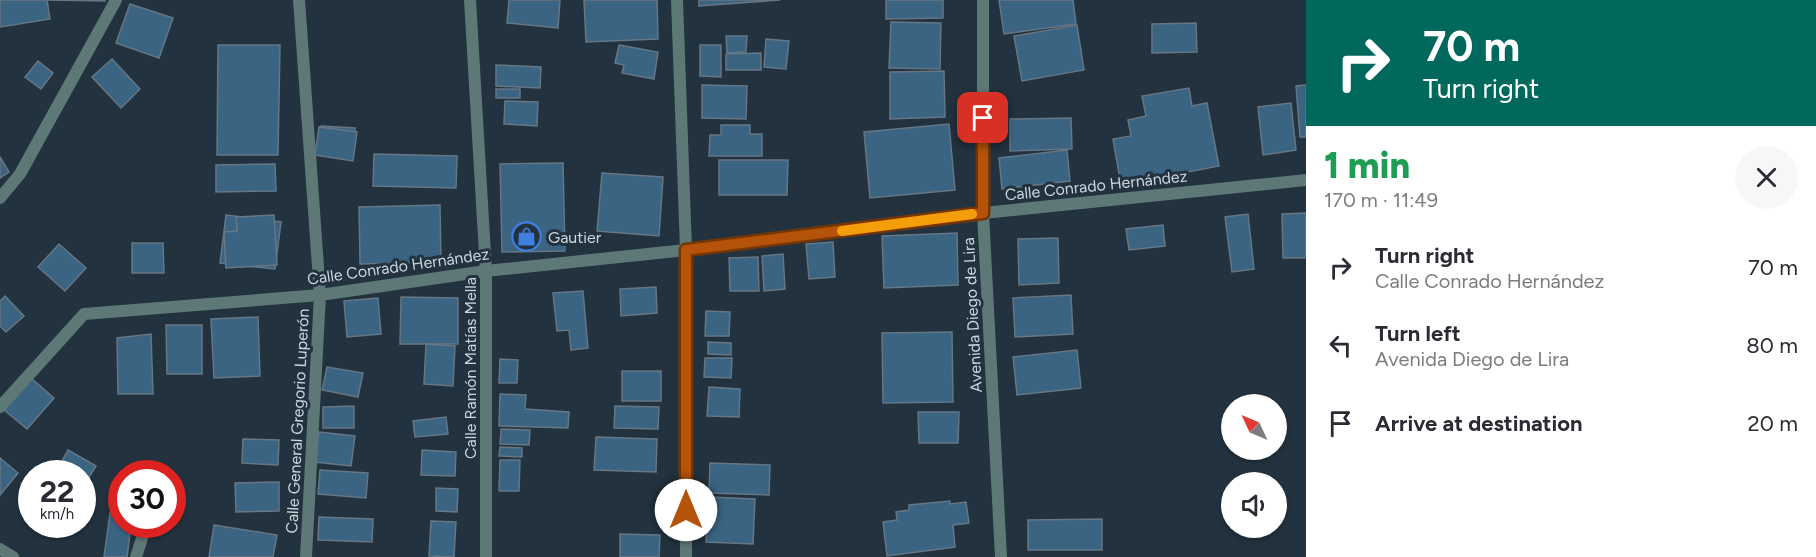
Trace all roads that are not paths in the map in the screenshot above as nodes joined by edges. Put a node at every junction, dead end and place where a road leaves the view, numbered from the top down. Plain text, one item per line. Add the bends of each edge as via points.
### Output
1 (116, 0) edge
2 (299, 0) edge
3 (470, 0) edge
4 (677, 0) edge
5 (983, 0) edge
6 (1306, 180) edge
7 (0, 198) edge
8 (983, 213) junction
9 (686, 250) junction
10 (486, 271) junction
11 (321, 295) junction
12 (0, 407) edge
13 (142, 538) dead end
14 (0, 549) edge
15 (13, 557) edge
16 (136, 557) edge
17 (306, 557) edge
18 (486, 557) edge
19 (686, 557) edge
20 (1001, 557) edge

1 - 7 street via 20,174
2 - 11 street, Calle General Gregorio Luperón
3 - 10 street, Calle Ramón Matías Mella
4 - 9 street
5 - 8 street, Avenida Diego de Lira
6 - 8 street, Calle Conrado Hernández
8 - 9 street, Calle Conrado Hernández
8 - 20 street, Avenida Diego de Lira
9 - 10 street, Calle Conrado Hernández
9 - 19 street
10 - 11 street, Calle Conrado Hernández
10 - 18 street, Calle Ramón Matías Mella
11 - 12 street, Calle Conrado Hernández via 84,314
11 - 17 street, Calle General Gregorio Luperón
13 - 16 street
14 - 15 street

